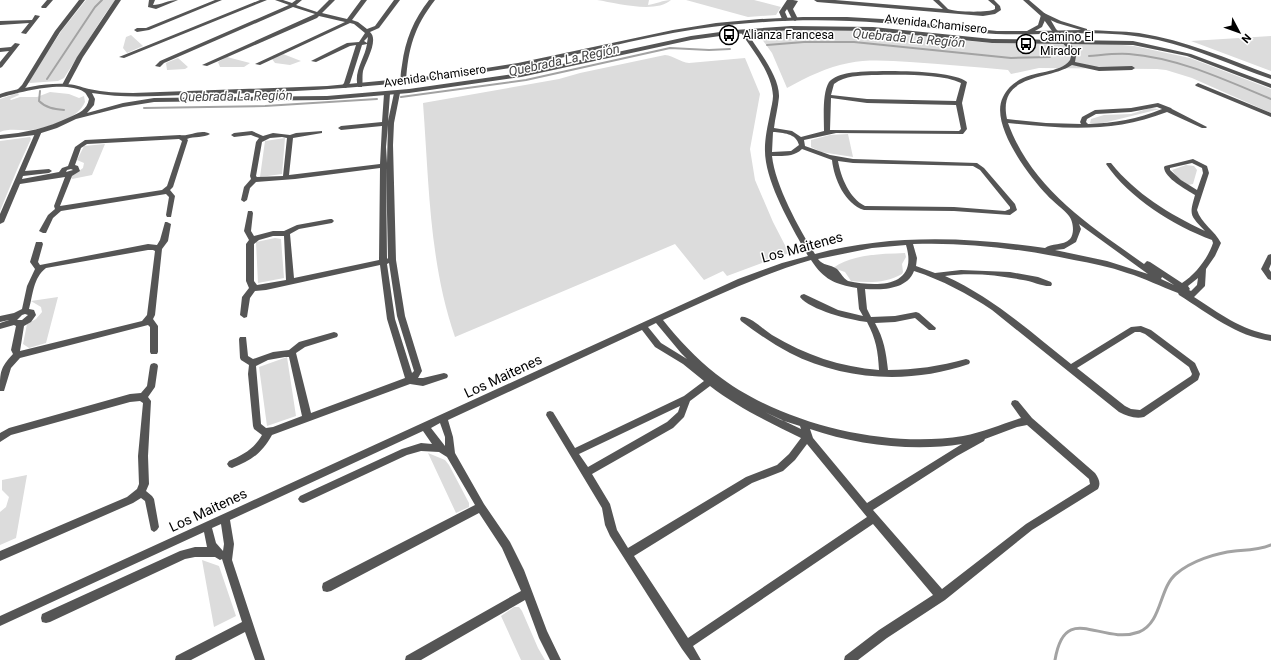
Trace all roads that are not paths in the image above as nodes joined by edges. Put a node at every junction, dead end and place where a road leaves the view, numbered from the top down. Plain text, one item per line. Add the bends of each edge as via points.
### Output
1 (50, 0) edge
2 (82, 0) edge
3 (118, 0) edge
4 (152, 0) edge
5 (175, 0) edge
6 (219, 0) edge
7 (264, 0) edge
8 (278, 0) edge
9 (299, 0) edge
10 (332, 0) edge
11 (364, 0) edge
12 (396, 0) edge
13 (432, 0) edge
14 (790, 0) edge
15 (796, 0) edge
16 (817, 0) edge
17 (936, 0) edge
18 (991, 0) edge
19 (1026, 0) edge
20 (294, 5) junction
21 (44, 7) dead end
22 (948, 11) junction
23 (319, 14) junction
24 (1044, 15) junction
25 (37, 16) dead end
26 (785, 19) junction
27 (795, 19) junction
28 (777, 20) junction
29 (33, 21) junction
30 (348, 21) junction
31 (0, 23) edge
32 (780, 28) junction
33 (137, 30) dead end
34 (743, 31) junction
35 (367, 32) junction
36 (24, 33) dead end
37 (1028, 33) junction
38 (1059, 33) junction
39 (1093, 33) junction
40 (370, 42) junction
41 (1066, 42) junction
42 (362, 43) junction
43 (17, 44) dead end
44 (13, 49) junction
45 (0, 50) edge
46 (122, 57) dead end
47 (314, 61) dead end
48 (1072, 63) junction
49 (258, 64) dead end
50 (205, 65) dead end
51 (0, 66) edge
52 (158, 66) dead end
53 (1132, 68) dead end
54 (1271, 77) edge
55 (403, 82) junction
56 (65, 85) junction
57 (1198, 85) dead end
58 (360, 86) junction
59 (1271, 86) edge
60 (344, 87) junction
61 (20, 90) junction
62 (86, 90) junction
63 (312, 90) junction
64 (397, 93) junction
65 (387, 94) junction
66 (0, 96) edge
67 (829, 96) junction
68 (306, 98) junction
69 (959, 103) junction
70 (1169, 109) junction
71 (1271, 116) edge
72 (72, 119) junction
73 (1004, 120) junction
74 (387, 123) junction
75 (1086, 127) junction
76 (1204, 127) dead end
77 (341, 128) dead end
78 (771, 130) junction
79 (39, 132) junction
80 (320, 132) dead end
81 (827, 132) junction
82 (207, 134) dead end
83 (234, 135) dead end
84 (0, 137) edge
85 (290, 137) junction
86 (183, 138) junction
87 (263, 138) junction
88 (800, 139) junction
89 (802, 147) junction
90 (768, 154) junction
91 (835, 158) junction
92 (1109, 164) dead end
93 (387, 165) junction
94 (66, 171) junction
95 (20, 174) junction
96 (286, 177) junction
97 (255, 179) junction
98 (17, 182) junction
99 (167, 191) junction
100 (1199, 194) junction
101 (244, 200) dead end
102 (59, 209) junction
103 (391, 210) junction
104 (383, 211) junction
105 (250, 213) dead end
106 (169, 215) dead end
107 (1072, 215) junction
108 (1198, 219) junction
109 (330, 221) dead end
110 (0, 222) edge
111 (167, 224) dead end
112 (1186, 224) junction
113 (43, 231) dead end
114 (285, 234) junction
115 (253, 239) junction
116 (1216, 239) junction
117 (909, 242) junction
118 (39, 244) dead end
119 (158, 249) junction
120 (1038, 249) junction
121 (813, 256) junction
122 (1271, 257) edge
123 (392, 260) junction
124 (383, 262) junction
125 (912, 268) junction
126 (39, 269) junction
127 (1202, 269) junction
128 (937, 276) junction
129 (1271, 277) edge
130 (290, 281) junction
131 (1048, 284) dead end
132 (254, 287) junction
133 (860, 287) junction
134 (1180, 288) junction
135 (1193, 294) junction
136 (804, 297) dead end
137 (244, 315) dead end
138 (401, 316) junction
139 (0, 319) edge
140 (391, 319) junction
141 (657, 319) junction
142 (744, 319) dead end
143 (149, 320) junction
144 (870, 320) junction
145 (1224, 320) junction
146 (17, 321) junction
147 (0, 326) edge
148 (643, 326) junction
149 (932, 328) dead end
150 (334, 335) dead end
151 (1271, 338) edge
152 (243, 339) dead end
153 (154, 352) dead end
154 (291, 353) junction
155 (18, 355) junction
156 (966, 362) dead end
157 (254, 363) junction
158 (154, 366) dead end
159 (1071, 368) junction
160 (884, 374) junction
161 (444, 376) dead end
162 (712, 379) junction
163 (410, 380) junction
164 (1, 388) dead end
165 (143, 397) junction
166 (687, 399) junction
167 (1015, 404) dead end
168 (550, 415) dead end
169 (307, 417) junction
170 (443, 418) junction
171 (1029, 421) junction
172 (804, 425) junction
173 (425, 427) junction
174 (268, 432) junction
175 (989, 434) junction
176 (1, 437) edge
177 (807, 437) junction
178 (951, 441) junction
179 (440, 448) junction
180 (573, 453) junction
181 (954, 453) junction
182 (450, 454) junction
183 (232, 464) dead end
184 (586, 473) junction
185 (140, 492) junction
186 (303, 499) dead end
187 (481, 507) junction
188 (866, 509) junction
189 (225, 518) junction
190 (874, 518) junction
191 (207, 526) junction
192 (154, 527) dead end
193 (218, 552) junction
194 (627, 554) junction
195 (0, 556) edge
196 (227, 560) junction
197 (326, 587) dead end
198 (527, 593) junction
199 (942, 596) junction
200 (46, 618) dead end
201 (0, 621) edge
202 (247, 625) junction
203 (686, 645) junction
204 (180, 660) edge
205 (260, 660) edge
206 (410, 660) edge
207 (556, 660) edge
208 (696, 660) edge
209 (849, 660) edge

1 - 21 street
2 - 61 street via 58,30
3 - 56 street via 80,57
4 - 5 street via 150,6 154,7
6 - 33 street via 147,29
7 - 46 street
8 - 20 street
9 - 20 street
10 - 23 street
11 - 30 street
12 - 35 street via 377,27
13 - 55 street via 420,16 408,40
14 - 26 street via 782,12
15 - 27 street via 790,8
16 - 22 street
17 - 22 street
18 - 22 street via 998,7 993,13
19 - 24 street
20 - 23 street
20 - 52 street via 162,62
23 - 30 street
23 - 50 street
24 - 37 street via 1040,26
24 - 38 street
24 - 39 street
25 - 29 street
26 - 27 street, Avenida Chamisero
26 - 28 street, Avenida Chamisero
27 - 37 street, Avenida Chamisero via 870,20 980,32
28 - 32 street via 784,24
28 - 55 street, Avenida Chamisero via 684,30 517,65
29 - 31 street
29 - 36 street
30 - 35 street via 358,24
30 - 49 street
32 - 34 street, Avenida Chamisero
32 - 41 street, Avenida Chamisero via 859,28 992,41
34 - 64 street, Avenida Chamisero via 681,40 507,77
34 - 78 street via 774,86 776,97
35 - 40 street via 371,37
35 - 42 street
37 - 38 street, Avenida Chamisero
38 - 39 street, Avenida Chamisero
38 - 41 street
39 - 54 street, Avenida Chamisero via 1131,34 1172,42
40 - 42 street
40 - 58 street via 358,76
41 - 48 street via 1073,54
41 - 59 street, Avenida Chamisero via 1125,42 1167,49 1208,61
42 - 47 street via 349,44
42 - 60 street
43 - 44 street
44 - 45 street
44 - 51 street
48 - 53 street via 1100,69
48 - 73 street via 1031,77 1015,86 1007,93 1004,101
55 - 58 street, Avenida Chamisero
56 - 61 street, Avenida Chamisero
56 - 62 street, Avenida Chamisero
57 - 71 street
58 - 60 street, Avenida Chamisero
60 - 63 street, Avenida Chamisero
61 - 66 street, Avenida Chamisero
62 - 63 street, Avenida Chamisero via 126,94
62 - 72 street via 92,96 91,104
63 - 68 street via 305,94
64 - 65 street, Avenida Chamisero
64 - 74 street
65 - 68 street, Avenida Chamisero
65 - 74 street
67 - 69 street via 867,101
67 - 69 street via 830,86 843,76 912,75 963,80 965,84
67 - 81 street
68 - 72 street, Avenida Chamisero via 154,100 123,105
69 - 81 street via 964,129 961,133
70 - 75 street via 1131,122
70 - 75 street via 1156,105 1132,110 1096,112 1084,118
70 - 76 street
72 - 79 street
73 - 75 street
73 - 107 street via 1012,141 1028,168
74 - 77 street
74 - 93 street
78 - 88 street via 788,132
78 - 90 street
79 - 84 street
79 - 95 street
80 - 85 street
81 - 88 street
82 - 86 street
83 - 87 street via 252,133
85 - 87 street via 286,135
85 - 96 street
86 - 94 street via 83,142
86 - 99 street via 185,141
87 - 97 street via 258,142
88 - 89 street
89 - 90 street via 791,154
89 - 91 street
90 - 121 street via 781,196
91 - 91 street via 859,161 972,163 982,169 1014,210 1005,213 954,208 861,207 851,199 835,166
92 - 112 street via 1134,190
93 - 96 street
93 - 103 street
93 - 104 street
94 - 95 street
94 - 98 street
94 - 102 street via 57,206
95 - 98 street
96 - 97 street
97 - 101 street via 247,187
98 - 110 street
99 - 102 street
99 - 106 street via 172,196
100 - 100 street via 1207,171 1203,165 1191,161 1167,167 1167,171 1174,178
100 - 108 street via 1194,210
102 - 113 street via 50,216
103 - 104 street
103 - 123 street
104 - 124 street
105 - 115 street via 247,233
107 - 120 street, Los Maitenes via 1077,229 1070,243 1061,247
107 - 134 street via 1126,256
108 - 112 street
108 - 116 street
109 - 114 street via 297,227
111 - 119 street via 164,241
112 - 116 street
114 - 115 street
114 - 130 street via 288,238
115 - 132 street via 250,244 250,281
116 - 127 street via 1216,247
117 - 120 street, Los Maitenes via 964,241
117 - 121 street, Los Maitenes via 852,248
117 - 125 street via 913,257
118 - 126 street via 34,262
119 - 126 street via 140,249 48,265
119 - 143 street
120 - 134 street, Los Maitenes via 1114,266
121 - 133 street via 828,276
121 - 141 street, Los Maitenes via 757,274
122 - 129 street via 1265,269
123 - 124 street
123 - 138 street
124 - 130 street
124 - 140 street
125 - 128 street
125 - 133 street via 906,277 891,285
126 - 146 street via 34,276 25,311 31,312 32,315 29,319
127 - 134 street
127 - 135 street via 1201,286
128 - 131 street via 964,272 992,274 1034,278
128 - 159 street via 963,288 997,310
130 - 132 street via 262,288
132 - 137 street via 246,297
133 - 144 street via 863,309
134 - 135 street
134 - 145 street
135 - 145 street
136 - 144 street via 823,308
138 - 140 street
138 - 163 street via 417,366 416,375
139 - 146 street
140 - 163 street
141 - 148 street, Los Maitenes
141 - 162 street via 678,345
142 - 160 street via 774,341 809,358 839,367
143 - 153 street via 154,326
143 - 155 street
144 - 149 street via 916,315
144 - 160 street via 878,335
145 - 151 street via 1247,332
146 - 147 street
146 - 155 street via 15,350
148 - 162 street via 658,346
148 - 170 street, Los Maitenes
150 - 154 street via 302,344
152 - 157 street via 244,358
154 - 157 street via 282,353
154 - 169 street
155 - 164 street via 7,366
156 - 160 street via 925,373
157 - 174 street via 252,374 257,426 261,431
158 - 165 street via 152,383
159 - 159 street via 1122,409 1134,414 1141,414 1195,378 1196,374 1192,365 1148,332 1138,328
161 - 163 street via 423,382
162 - 166 street
162 - 172 street via 757,404
162 - 177 street via 744,404
163 - 169 street
165 - 176 street via 122,400 9,432
165 - 185 street via 147,404 143,456 144,484
166 - 180 street
166 - 184 street via 680,414 670,425
167 - 171 street
168 - 180 street
169 - 174 street
170 - 173 street, Los Maitenes
170 - 182 street via 449,437
171 - 175 street
171 - 199 street via 1092,476 1095,486 1029,527
172 - 177 street
172 - 178 street via 846,436 885,442
173 - 179 street
173 - 189 street, Los Maitenes
174 - 183 street via 262,444 251,456
175 - 178 street
175 - 181 street
177 - 188 street
177 - 194 street via 780,468 749,480
178 - 181 street via 956,448
179 - 182 street
179 - 186 street via 421,447 405,452
180 - 184 street
181 - 188 street
182 - 187 street
184 - 194 street via 607,507 611,528
185 - 192 street via 150,499
185 - 195 street via 130,500
187 - 197 street
187 - 198 street via 506,545
188 - 190 street
189 - 191 street, Los Maitenes
189 - 196 street via 229,544
190 - 199 street
190 - 203 street
191 - 193 street via 212,546
191 - 201 street, Los Maitenes
193 - 196 street
193 - 200 street via 195,552 178,557
194 - 203 street
196 - 202 street
198 - 206 street
198 - 207 street
199 - 209 street via 883,634
202 - 204 street
202 - 205 street
203 - 208 street

